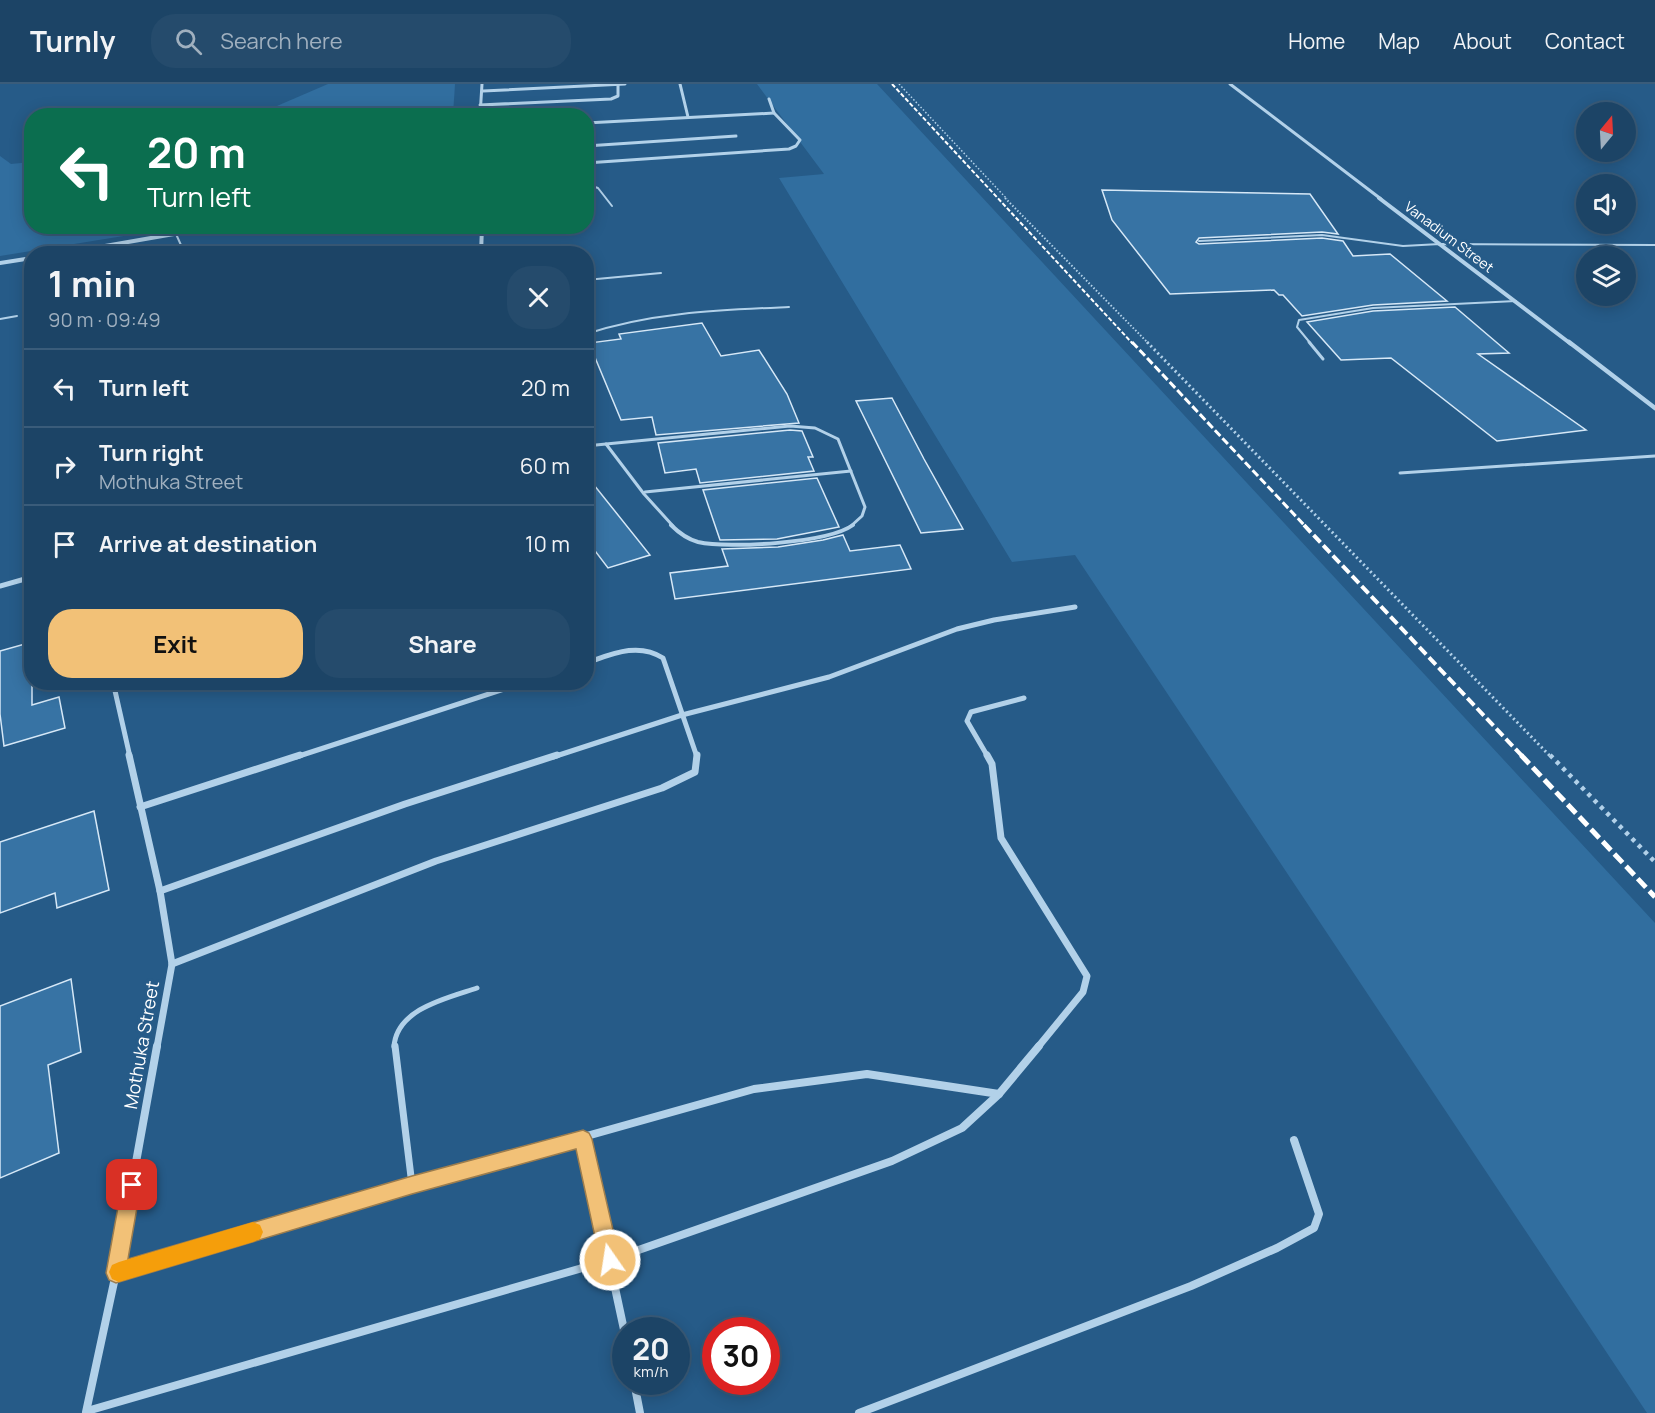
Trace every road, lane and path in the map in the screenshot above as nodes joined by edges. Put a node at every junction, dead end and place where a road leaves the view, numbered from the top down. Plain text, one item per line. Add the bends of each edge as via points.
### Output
1 (482, 84) edge
2 (618, 84) edge
3 (625, 84) edge
4 (680, 84) edge
5 (899, 84) edge
6 (1230, 84) edge
7 (483, 91) junction
8 (769, 99) dead end
9 (480, 105) joint
10 (774, 113) junction
11 (687, 117) junction
12 (594, 123) edge
13 (736, 136) dead end
14 (594, 145) edge
15 (594, 162) edge
16 (594, 187) edge
17 (612, 206) dead end
18 (176, 234) joint
19 (1199, 241) dead end
20 (1440, 244) junction
21 (1655, 245) edge
22 (106, 246) edge
23 (181, 246) edge
24 (24, 259) edge
25 (0, 263) edge
26 (661, 273) dead end
27 (594, 279) edge
28 (1516, 302) junction
29 (789, 307) dead end
30 (17, 316) dead end
31 (0, 319) edge
32 (594, 332) edge
33 (1323, 359) dead end
34 (1655, 408) edge
35 (606, 444) junction
36 (594, 445) edge
37 (1655, 456) edge
38 (851, 471) junction
39 (1400, 473) dead end
40 (645, 492) junction
41 (24, 579) edge
42 (0, 586) edge
43 (1075, 607) dead end
44 (594, 661) edge
45 (115, 690) edge
46 (501, 690) edge
47 (1024, 698) dead end
48 (682, 715) junction
49 (140, 807) junction
50 (1655, 861) edge
51 (160, 891) junction
52 (172, 964) junction
53 (477, 988) dead end
54 (999, 1094) junction
55 (583, 1139) junction
56 (1294, 1140) dead end
57 (412, 1185) junction
58 (610, 1260) junction
59 (116, 1273) junction
60 (622, 1317) edge
61 (637, 1395) edge
62 (87, 1412) edge
63 (640, 1413) edge
64 (859, 1413) edge

1 - 7 street
2 - 3 street
2 - 7 street
2 - 9 street via 618,96 611,99
4 - 11 street
5 - 50 path via 962,154
6 - 20 street, Vanadium Street
7 - 9 street
8 - 10 street
10 - 11 street
10 - 15 street via 800,140 796,146
11 - 12 street
13 - 14 street
16 - 17 lane
18 - 22 street
18 - 23 lane
19 - 20 lane via 1322,235 1396,246
20 - 21 lane
20 - 28 street, Vanadium Street
24 - 25 street
26 - 27 lane
28 - 33 lane via 1373,308 1299,320 1297,327
28 - 34 street, Vanadium Street
29 - 32 lane via 668,314
30 - 31 lane
35 - 36 lane
35 - 38 lane via 807,426 838,439
35 - 40 lane
37 - 39 lane
38 - 40 lane
38 - 40 lane via 865,507 851,527 743,546 716,546 686,538
41 - 42 street
43 - 48 street via 957,629 829,677
44 - 48 street via 638,649 655,652 663,658
45 - 49 street, Mothuka Street
46 - 49 street
47 - 54 street via 971,712 967,721 992,764 1001,837 1087,976 1083,992
48 - 51 street via 405,804
48 - 52 street via 698,758 694,772 681,781 436,861
49 - 51 street, Mothuka Street
51 - 52 street, Mothuka Street
52 - 59 street, Mothuka Street
53 - 57 lane via 427,1006 396,1032 394,1052
54 - 55 street via 867,1074 754,1089
54 - 58 street via 962,1128 892,1161
55 - 57 street
55 - 58 street
56 - 64 street via 1319,1214 1314,1228 1191,1286
57 - 59 street
58 - 60 street
58 - 62 street
59 - 62 street, Mothuka Street
61 - 63 street

